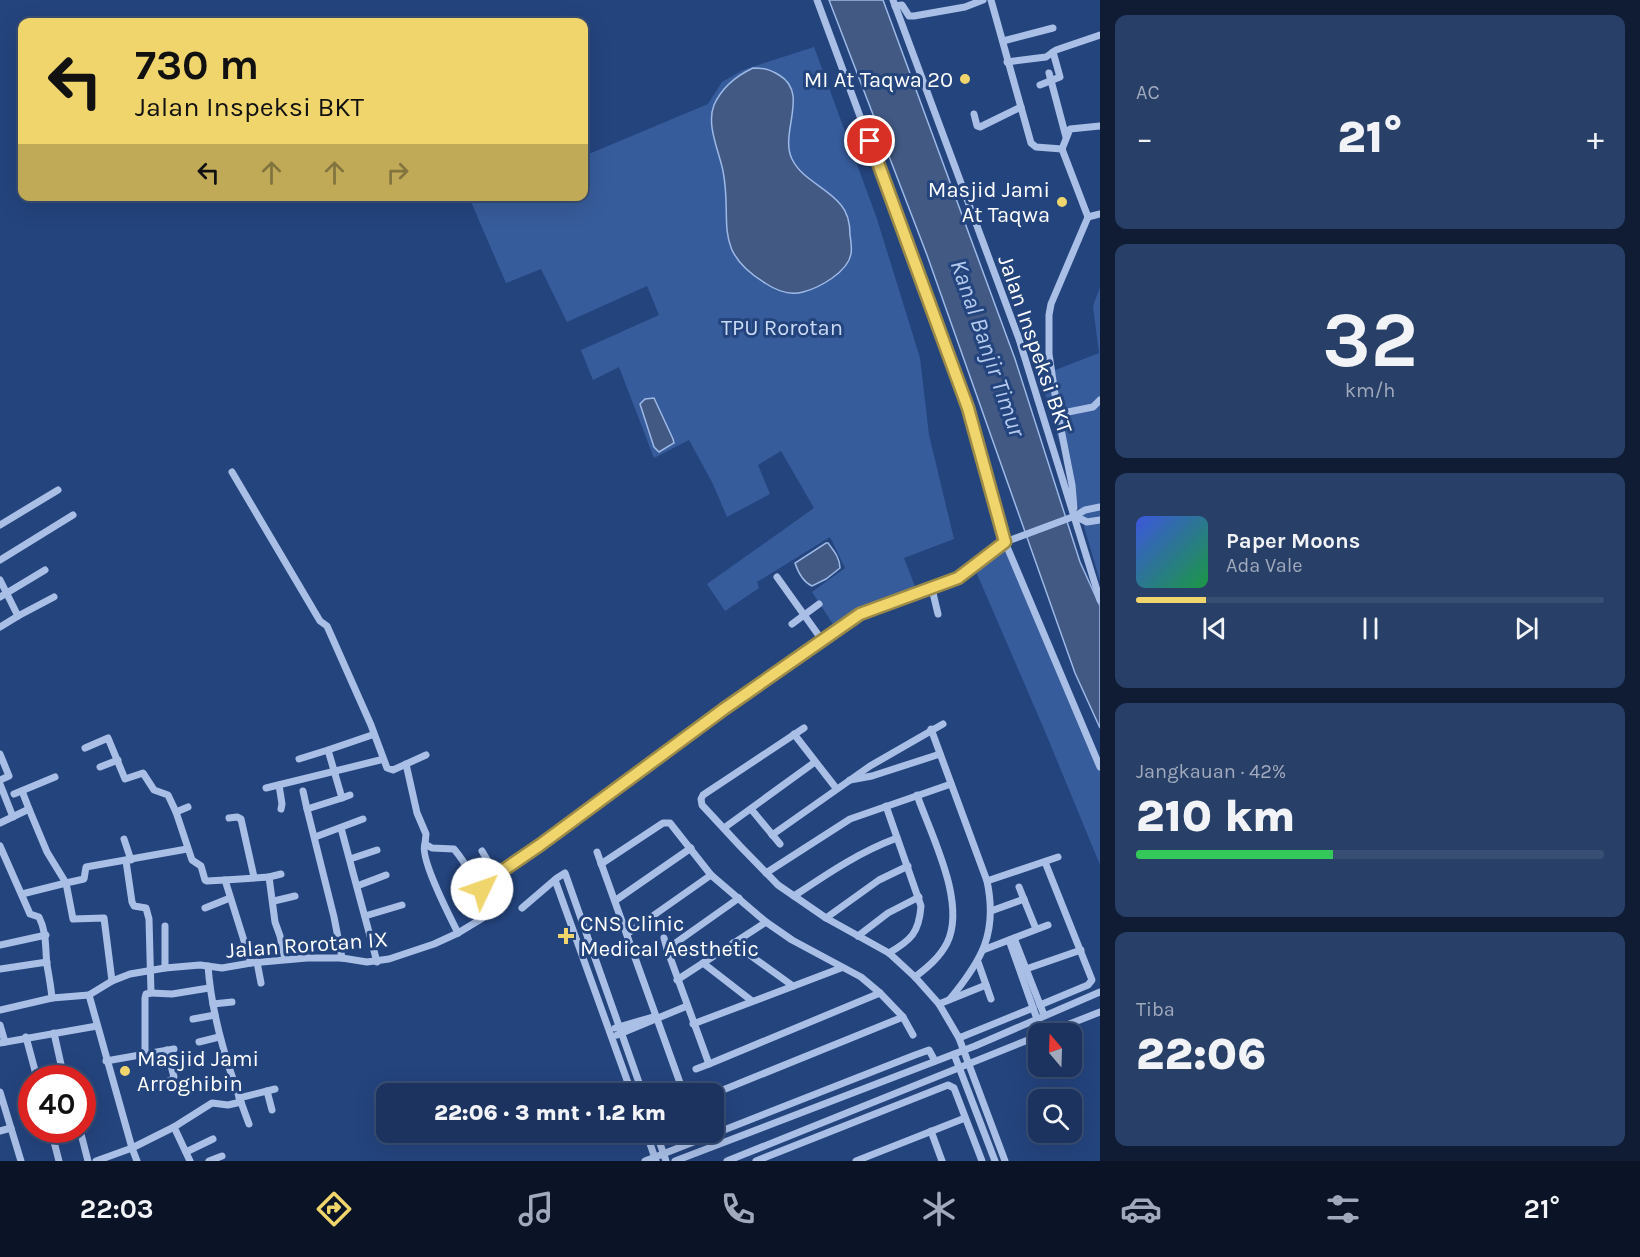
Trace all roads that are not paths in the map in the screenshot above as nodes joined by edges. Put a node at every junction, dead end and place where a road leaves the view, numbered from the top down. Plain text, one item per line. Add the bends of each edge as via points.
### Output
1 (817, 0) edge
2 (983, 0) edge
3 (991, 0) edge
4 (894, 3) edge
5 (1053, 28) dead end
6 (1100, 35) edge
7 (1003, 41) junction
8 (1053, 52) junction
9 (1007, 62) junction
10 (1049, 73) dead end
11 (1051, 82) junction
12 (1040, 85) dead end
13 (1021, 107) junction
14 (974, 114) dead end
15 (1100, 126) edge
16 (1066, 137) junction
17 (1062, 149) junction
18 (1100, 214) edge
19 (1088, 217) junction
20 (1100, 400) edge
21 (1061, 414) junction
22 (232, 472) dead end
23 (58, 490) dead end
24 (1100, 507) edge
25 (73, 515) dead end
26 (1075, 516) junction
27 (1100, 520) edge
28 (0, 525) edge
29 (1008, 541) junction
30 (1, 557) edge
31 (45, 570) dead end
32 (777, 577) dead end
33 (0, 580) edge
34 (932, 589) junction
35 (7, 593) junction
36 (0, 597) edge
37 (54, 597) dead end
38 (1100, 600) edge
39 (819, 604) dead end
40 (938, 614) dead end
41 (804, 615) junction
42 (18, 616) junction
43 (792, 624) dead end
44 (0, 627) edge
45 (822, 640) junction
46 (943, 724) dead end
47 (804, 728) dead end
48 (931, 729) junction
49 (794, 734) junction
50 (372, 735) dead end
51 (85, 748) dead end
52 (328, 750) junction
53 (0, 754) edge
54 (940, 754) junction
55 (426, 755) dead end
56 (299, 759) dead end
57 (118, 760) junction
58 (380, 760) dead end
59 (815, 762) junction
60 (406, 764) junction
61 (100, 767) dead end
62 (1100, 767) edge
63 (333, 771) junction
64 (55, 777) dead end
65 (848, 781) junction
66 (0, 782) edge
67 (951, 784) junction
68 (279, 786) junction
69 (266, 788) dead end
70 (836, 788) junction
71 (22, 791) junction
72 (303, 791) dead end
73 (14, 794) dead end
74 (350, 795) dead end
75 (917, 795) junction
76 (342, 798) junction
77 (886, 806) junction
78 (188, 807) dead end
79 (29, 809) junction
80 (281, 809) dead end
81 (308, 809) junction
82 (751, 809) junction
83 (176, 812) junction
84 (13, 817) junction
85 (229, 818) dead end
86 (363, 819) dead end
87 (0, 823) edge
88 (341, 828) junction
89 (724, 828) junction
90 (772, 835) junction
91 (315, 837) junction
92 (897, 837) junction
93 (124, 839) dead end
94 (425, 844) junction
95 (780, 844) dead end
96 (0, 846) edge
97 (691, 848) junction
98 (187, 849) junction
99 (377, 850) dead end
100 (482, 851) dead end
101 (597, 852) dead end
102 (1058, 856) dead end
103 (350, 859) junction
104 (128, 860) junction
105 (1045, 862) junction
106 (601, 864) junction
107 (908, 866) junction
108 (766, 873) junction
109 (281, 874) dead end
110 (386, 875) dead end
111 (496, 875) junction
112 (711, 875) junction
113 (254, 877) junction
114 (269, 877) junction
115 (225, 880) junction
116 (555, 880) junction
117 (987, 881) junction
118 (66, 884) junction
119 (357, 886) junction
120 (1019, 887) dead end
121 (22, 894) junction
122 (295, 896) dead end
123 (794, 896) junction
124 (919, 897) junction
125 (230, 898) junction
126 (739, 898) junction
127 (473, 899) dead end
128 (1024, 899) junction
129 (616, 900) junction
130 (274, 901) junction
131 (402, 904) dead end
132 (205, 908) dead end
133 (522, 908) dead end
134 (991, 912) junction
135 (365, 916) junction
136 (826, 918) junction
137 (766, 922) junction
138 (1048, 925) dead end
139 (165, 926) dead end
140 (1036, 929) junction
141 (458, 933) junction
142 (627, 934) junction
143 (46, 935) junction
144 (858, 936) junction
145 (664, 938) dead end
146 (1012, 939) junction
147 (733, 943) junction
148 (0, 945) edge
149 (667, 949) junction
150 (983, 950) junction
151 (1081, 950) junction
152 (889, 953) junction
153 (342, 958) junction
154 (285, 959) junction
155 (47, 962) junction
156 (377, 962) junction
157 (978, 962) junction
158 (254, 963) junction
159 (702, 963) junction
160 (208, 966) junction
161 (165, 968) junction
162 (841, 968) junction
163 (0, 969) edge
164 (1026, 969) junction
165 (152, 970) junction
166 (915, 977) junction
167 (677, 980) junction
168 (112, 981) junction
169 (261, 983) dead end
170 (987, 985) junction
171 (794, 986) junction
172 (210, 988) junction
173 (1100, 992) edge
174 (151, 993) junction
175 (880, 993) junction
176 (89, 996) junction
177 (52, 998) junction
178 (950, 999) junction
179 (991, 999) dead end
180 (752, 1001) junction
181 (232, 1002) dead end
182 (213, 1004) junction
183 (939, 1004) junction
184 (1036, 1004) junction
185 (687, 1006) junction
186 (0, 1010) edge
187 (1100, 1012) edge
188 (215, 1015) junction
189 (659, 1016) junction
190 (903, 1017) junction
191 (1041, 1017) junction
192 (194, 1019) dead end
193 (1072, 1023) edge
194 (693, 1024) junction
195 (0, 1025) edge
196 (97, 1026) junction
197 (620, 1030) junction
198 (54, 1033) junction
199 (611, 1033) junction
200 (913, 1035) dead end
201 (26, 1037) junction
202 (219, 1037) junction
203 (958, 1038) junction
204 (1028, 1040) edge
205 (6, 1042) edge
206 (198, 1042) dead end
207 (626, 1045) junction
208 (616, 1048) junction
209 (963, 1050) junction
210 (145, 1053) junction
211 (954, 1054) junction
212 (106, 1061) junction
213 (935, 1061) junction
214 (709, 1064) junction
215 (968, 1064) junction
216 (34, 1065) edge
217 (61, 1065) edge
218 (959, 1068) junction
219 (696, 1069) dead end
220 (144, 1083) dead end
221 (628, 1083) edge
222 (639, 1083) edge
223 (680, 1083) edge
224 (724, 1090) edge
225 (0, 1092) edge
226 (240, 1100) junction
227 (805, 1100) junction
228 (272, 1110) dead end
229 (808, 1110) junction
230 (965, 1118) junction
231 (249, 1124) dead end
232 (174, 1127) junction
233 (11, 1128) junction
234 (0, 1131) edge
235 (931, 1131) junction
236 (213, 1139) dead end
237 (54, 1143) edge
238 (83, 1143) edge
239 (650, 1143) edge
240 (132, 1148) junction
241 (186, 1152) junction
242 (222, 1156) dead end
243 (665, 1157) edge
244 (655, 1159) edge
245 (105, 1160) edge
246 (21, 1161) edge
247 (59, 1161) edge
248 (88, 1161) edge
249 (96, 1161) edge
250 (137, 1161) edge
251 (190, 1161) edge
252 (209, 1161) edge
253 (645, 1161) edge
254 (675, 1161) edge
255 (727, 1161) edge
256 (756, 1161) edge
257 (856, 1161) edge
258 (942, 1161) edge
259 (982, 1161) edge
260 (995, 1161) edge
261 (1005, 1161) edge

1 - 29 street via 968,408
2 - 4 street via 914,16
3 - 7 street
4 - 26 street, Jalan Inspeksi BKT via 1019,339
5 - 7 street
6 - 8 street
7 - 9 street
8 - 9 street via 1046,57
8 - 11 street via 1060,76
9 - 13 street
10 - 11 street
11 - 12 street
11 - 16 street
13 - 14 street via 980,127
13 - 17 street via 1032,145
15 - 16 street via 1074,128
16 - 17 street
17 - 19 street
18 - 19 street
19 - 21 street via 1050,309 1049,354
20 - 21 street via 1093,407
21 - 26 street
22 - 60 street via 320,621 327,626 387,768 393,770
23 - 28 street
24 - 26 street
25 - 30 street
26 - 27 street via 1087,522
26 - 29 street
26 - 38 street, Jalan Inspeksi BKT
29 - 34 street via 964,574
29 - 62 street
31 - 35 street
32 - 41 street
33 - 35 street
34 - 40 street
34 - 45 street via 860,614
35 - 36 street
35 - 42 street
37 - 42 street
39 - 41 street
41 - 43 street
41 - 45 street
42 - 44 street
45 - 111 street
46 - 48 street
47 - 49 street
48 - 54 street
48 - 65 street
49 - 59 street
49 - 89 street via 701,797 702,804
50 - 52 street
51 - 57 street via 108,738
52 - 56 street
52 - 63 street
53 - 66 street via 9,776
54 - 65 street
54 - 67 street
55 - 60 street
57 - 61 street
57 - 83 street via 126,779 143,773 154,790 168,795
58 - 63 street
59 - 70 street
59 - 82 street
60 - 94 street via 426,834
63 - 68 street
63 - 76 street
64 - 71 street
65 - 70 street
66 - 84 street
67 - 75 street
67 - 117 street
68 - 69 street
68 - 80 street
70 - 90 street
71 - 73 street
71 - 79 street
72 - 81 street
74 - 76 street
75 - 77 street
75 - 166 street via 954,907 948,942
76 - 81 street
77 - 92 street
77 - 108 street via 850,819
78 - 83 street
79 - 84 street
79 - 118 street via 46,852
81 - 91 street
82 - 89 street
82 - 90 street
83 - 98 street
84 - 87 street
85 - 113 street via 241,819
86 - 88 street
88 - 91 street
88 - 103 street
89 - 108 street
90 - 95 street
91 - 153 street
92 - 107 street
92 - 123 street via 853,857
93 - 104 street
94 - 127 street via 454,849 474,882
94 - 141 street via 427,865
96 - 121 street
97 - 106 street via 666,822
97 - 112 street
97 - 129 street
98 - 104 street
98 - 115 street via 207,881
99 - 103 street
100 - 111 street
101 - 106 street
102 - 105 street
103 - 119 street
104 - 118 street via 86,867 84,879
104 - 165 street via 132,902 146,909 149,919
105 - 117 street
105 - 151 street
106 - 129 street
107 - 124 street
107 - 136 street via 879,880
108 - 123 street
109 - 114 street
110 - 119 street
111 - 141 street, Jalan Rorotan IX via 481,887 490,906 489,913
112 - 126 street
112 - 142 street
113 - 114 street
113 - 115 street
114 - 130 street
115 - 125 street
116 - 133 street
116 - 197 street via 565,873
116 - 199 street
117 - 134 street
118 - 121 street
118 - 168 street via 73,919 104,919
119 - 135 street
120 - 128 street
121 - 143 street via 30,915 39,917
122 - 130 street
123 - 136 street
124 - 144 street via 888,913
124 - 152 street via 920,921 915,933
125 - 132 street
125 - 158 street
126 - 137 street
126 - 149 street
128 - 134 street
128 - 140 street
129 - 142 street
130 - 154 street
131 - 135 street
134 - 150 street
135 - 156 street
136 - 144 street
137 - 147 street
137 - 162 street
138 - 140 street
139 - 161 street
140 - 146 street
141 - 156 street, Jalan Rorotan IX
142 - 189 street
143 - 148 street
143 - 155 street
144 - 152 street
145 - 149 street
146 - 150 street
146 - 164 street
146 - 184 street
147 - 159 street
147 - 171 street
149 - 167 street
150 - 157 street
151 - 164 street
151 - 184 street via 1091,982 1088,986
152 - 166 street
153 - 154 street, Jalan Rorotan IX
153 - 156 street, Jalan Rorotan IX
154 - 158 street, Jalan Rorotan IX
155 - 163 street
155 - 177 street
157 - 170 street
157 - 178 street
158 - 160 street, Jalan Rorotan IX via 222,969
158 - 169 street
159 - 167 street
159 - 180 street
160 - 161 street, Jalan Rorotan IX
160 - 172 street
161 - 165 street, Jalan Rorotan IX
162 - 171 street
162 - 175 street via 861,977
164 - 184 street
165 - 168 street, Jalan Rorotan IX
165 - 174 street
166 - 183 street
167 - 185 street
168 - 176 street, Jalan Rorotan IX
170 - 178 street
170 - 179 street
171 - 180 street
172 - 174 street
172 - 182 street
173 - 191 street
174 - 210 street via 145,998
175 - 190 street
175 - 214 street
176 - 177 street
176 - 196 street
177 - 186 street
178 - 183 street
180 - 194 street
181 - 182 street
182 - 188 street
183 - 203 street
184 - 191 street
184 - 203 street
185 - 189 street
185 - 194 street
187 - 193 street
188 - 192 street
188 - 202 street
189 - 197 street
189 - 223 street
190 - 200 street
190 - 224 street
191 - 209 street
194 - 214 street
195 - 205 street
196 - 198 street
196 - 212 street
197 - 199 street
197 - 207 street
198 - 201 street
198 - 217 street
199 - 208 street
201 - 205 street
201 - 216 street
202 - 206 street
202 - 226 street
203 - 209 street
204 - 215 street
207 - 208 street
207 - 222 street
208 - 221 street
209 - 211 street
209 - 215 street
210 - 212 street
210 - 220 street via 170,1050 174,1077 146,1087
211 - 213 street
211 - 218 street
212 - 240 street
213 - 227 street via 929,1050
213 - 229 street
214 - 219 street
215 - 218 street
215 - 261 street
218 - 255 street
218 - 260 street
225 - 233 street
226 - 228 street via 271,1090
226 - 231 street
226 - 232 street via 228,1105 212,1103
227 - 229 street
227 - 243 street
229 - 254 street
230 - 235 street
230 - 256 street via 954,1088 948,1085
230 - 259 street
232 - 240 street
232 - 241 street
233 - 234 street
233 - 246 street
235 - 257 street
235 - 258 street
236 - 241 street
237 - 247 street
238 - 248 street
239 - 244 street
240 - 245 street
240 - 250 street
241 - 251 street
242 - 252 street
243 - 244 street
244 - 253 street
245 - 249 street

